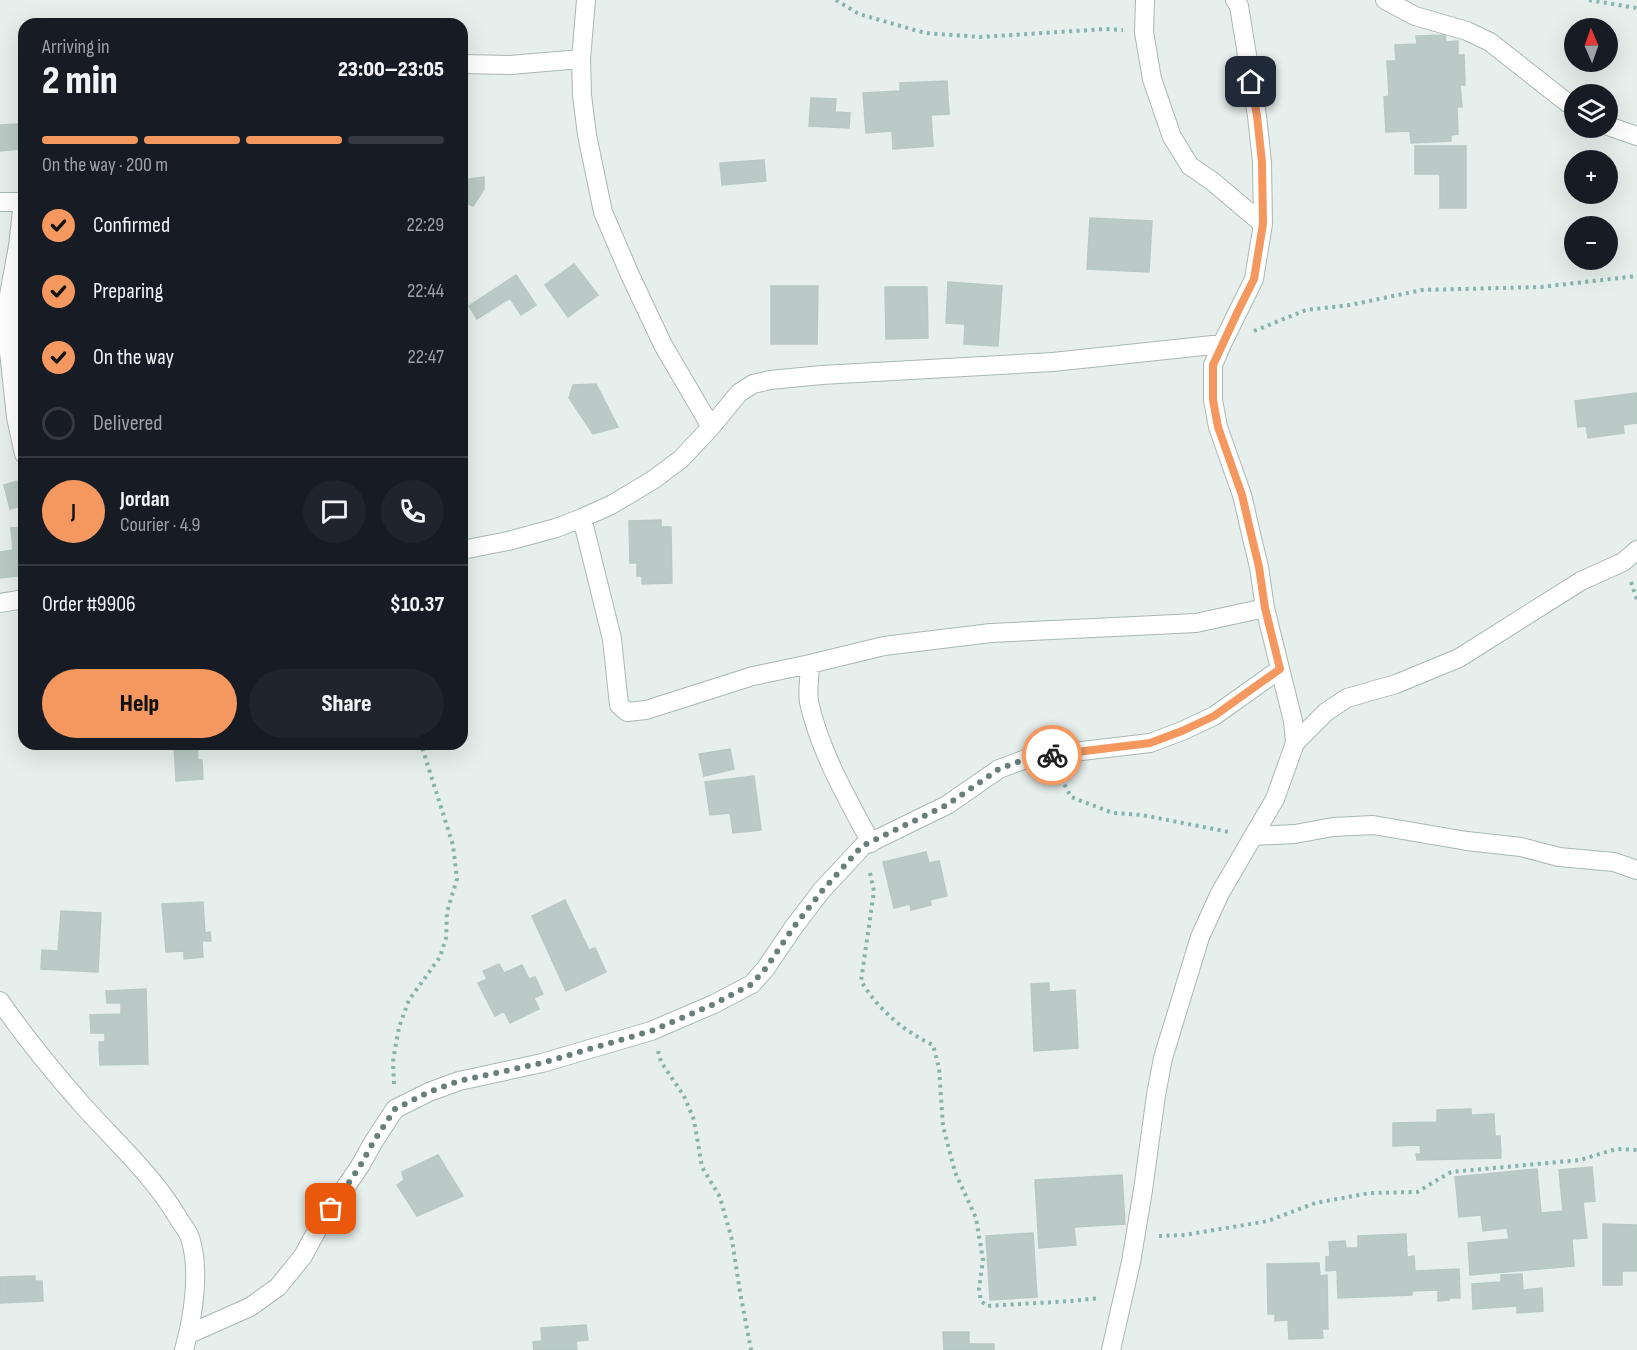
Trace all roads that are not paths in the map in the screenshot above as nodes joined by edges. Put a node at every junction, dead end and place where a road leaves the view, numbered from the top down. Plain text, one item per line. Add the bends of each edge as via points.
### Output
1 (586, 0) edge
2 (1145, 0) edge
3 (1385, 0) edge
4 (1240, 2) edge
5 (581, 58) junction
6 (468, 64) edge
7 (1564, 100) edge
8 (1618, 129) edge
9 (1637, 136) edge
10 (0, 202) edge
11 (18, 202) edge
12 (1263, 224) junction
13 (18, 246) edge
14 (1222, 344) junction
15 (18, 426) edge
16 (711, 427) junction
17 (582, 518) junction
18 (468, 549) edge
19 (1637, 550) edge
20 (18, 600) edge
21 (0, 603) edge
22 (1265, 608) junction
23 (810, 664) junction
24 (1280, 669) junction
25 (1295, 743) junction
26 (1253, 836) junction
27 (867, 845) junction
28 (1637, 870) edge
29 (0, 1001) edge
30 (186, 1342) edge
31 (1111, 1350) edge

1 - 5 street
2 - 12 street via 1144,32 1152,79 1172,137 1190,166
3 - 7 street via 1415,16 1490,42
4 - 12 street via 1262,162
5 - 6 street via 510,65
5 - 16 street via 587,135 603,212 663,345
8 - 9 street
10 - 11 street
12 - 14 street via 1254,279
13 - 15 street via 9,295 9,352
14 - 16 street via 1053,362 770,380 739,393
14 - 22 street via 1213,365 1213,400 1218,427 1242,495
16 - 17 street via 681,459 653,480
17 - 18 street
17 - 23 street via 612,639 619,705 627,712
19 - 25 street via 1459,658 1396,684 1347,698 1326,712
20 - 21 street
22 - 23 street via 1196,622 927,640
22 - 24 street
23 - 27 street via 809,699 819,732
24 - 25 street
24 - 27 street via 1214,716 1182,731 1150,743 1031,757 999,769 947,805
25 - 26 street via 1275,799
26 - 28 street via 1373,825 1521,847 1559,857 1614,862
26 - 31 street via 1200,937 1163,1058 1143,1190
27 - 30 street via 822,891 752,984 651,1031 542,1063 459,1081 395,1109 303,1256 278,1287
29 - 30 street via 85,1108 173,1208 191,1239 196,1274

